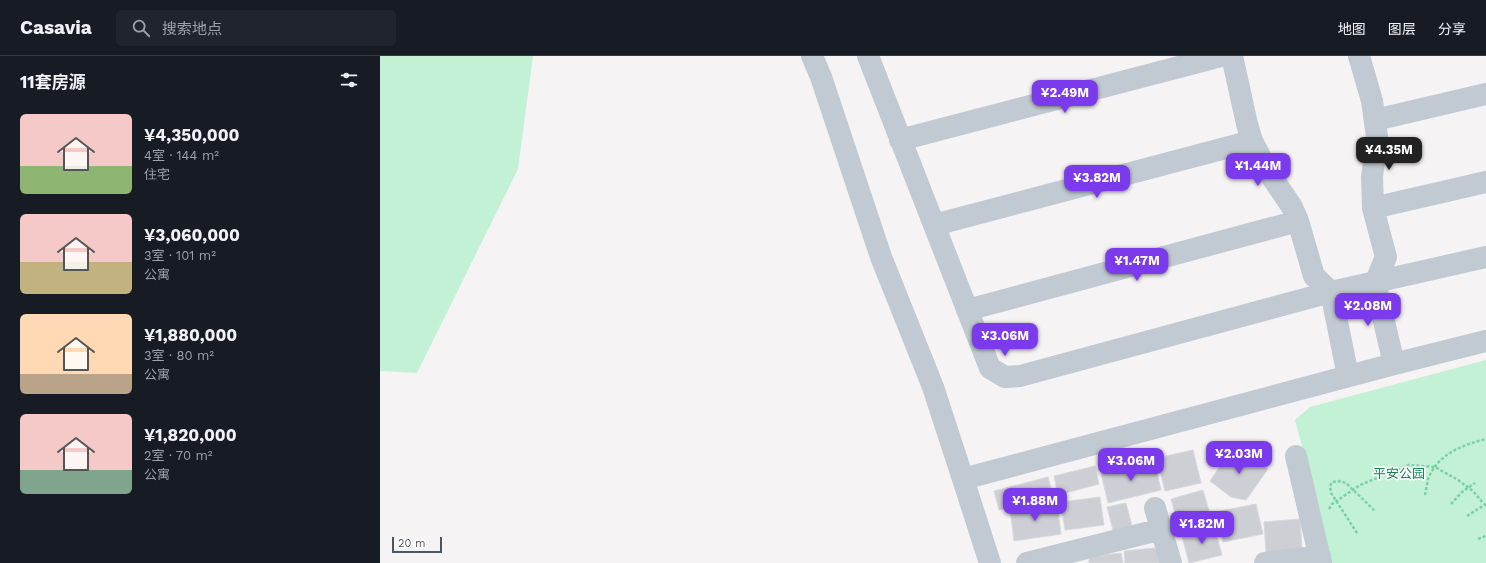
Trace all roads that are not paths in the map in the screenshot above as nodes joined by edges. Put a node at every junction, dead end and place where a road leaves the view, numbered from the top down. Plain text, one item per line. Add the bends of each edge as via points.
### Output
1 (812, 56) edge
2 (1221, 56) edge
3 (1232, 56) edge
4 (1359, 56) edge
5 (870, 57) edge
6 (1486, 94) edge
7 (1375, 120) junction
8 (900, 140) junction
9 (1252, 141) junction
10 (1486, 182) edge
11 (1373, 208) junction
12 (1298, 221) junction
13 (934, 225) junction
14 (1486, 257) edge
15 (1375, 283) junction
16 (1331, 292) junction
17 (967, 310) junction
18 (1486, 341) edge
19 (1394, 364) junction
20 (1348, 376) junction
21 (1296, 456) dead end
22 (963, 479) junction
23 (1155, 508) dead end
24 (1162, 529) junction
25 (1320, 559) edge
26 (990, 563) edge
27 (1027, 563) edge
28 (1171, 563) edge
29 (1266, 563) edge

1 - 22 street via 881,258 933,387
2 - 8 street
3 - 9 street
4 - 7 street
5 - 8 street
6 - 7 street
7 - 11 street via 1377,137 1372,177
8 - 13 street
9 - 12 street
9 - 13 street
10 - 11 street
11 - 15 street via 1386,257
12 - 16 street via 1314,276
12 - 17 street
13 - 17 street
14 - 15 street
15 - 16 street
15 - 19 street
16 - 17 street via 1020,376 1004,377 990,368
16 - 20 street
18 - 19 street
19 - 20 street
20 - 22 street
21 - 25 street
22 - 26 street
23 - 24 street
24 - 27 street
24 - 28 street
25 - 29 street

